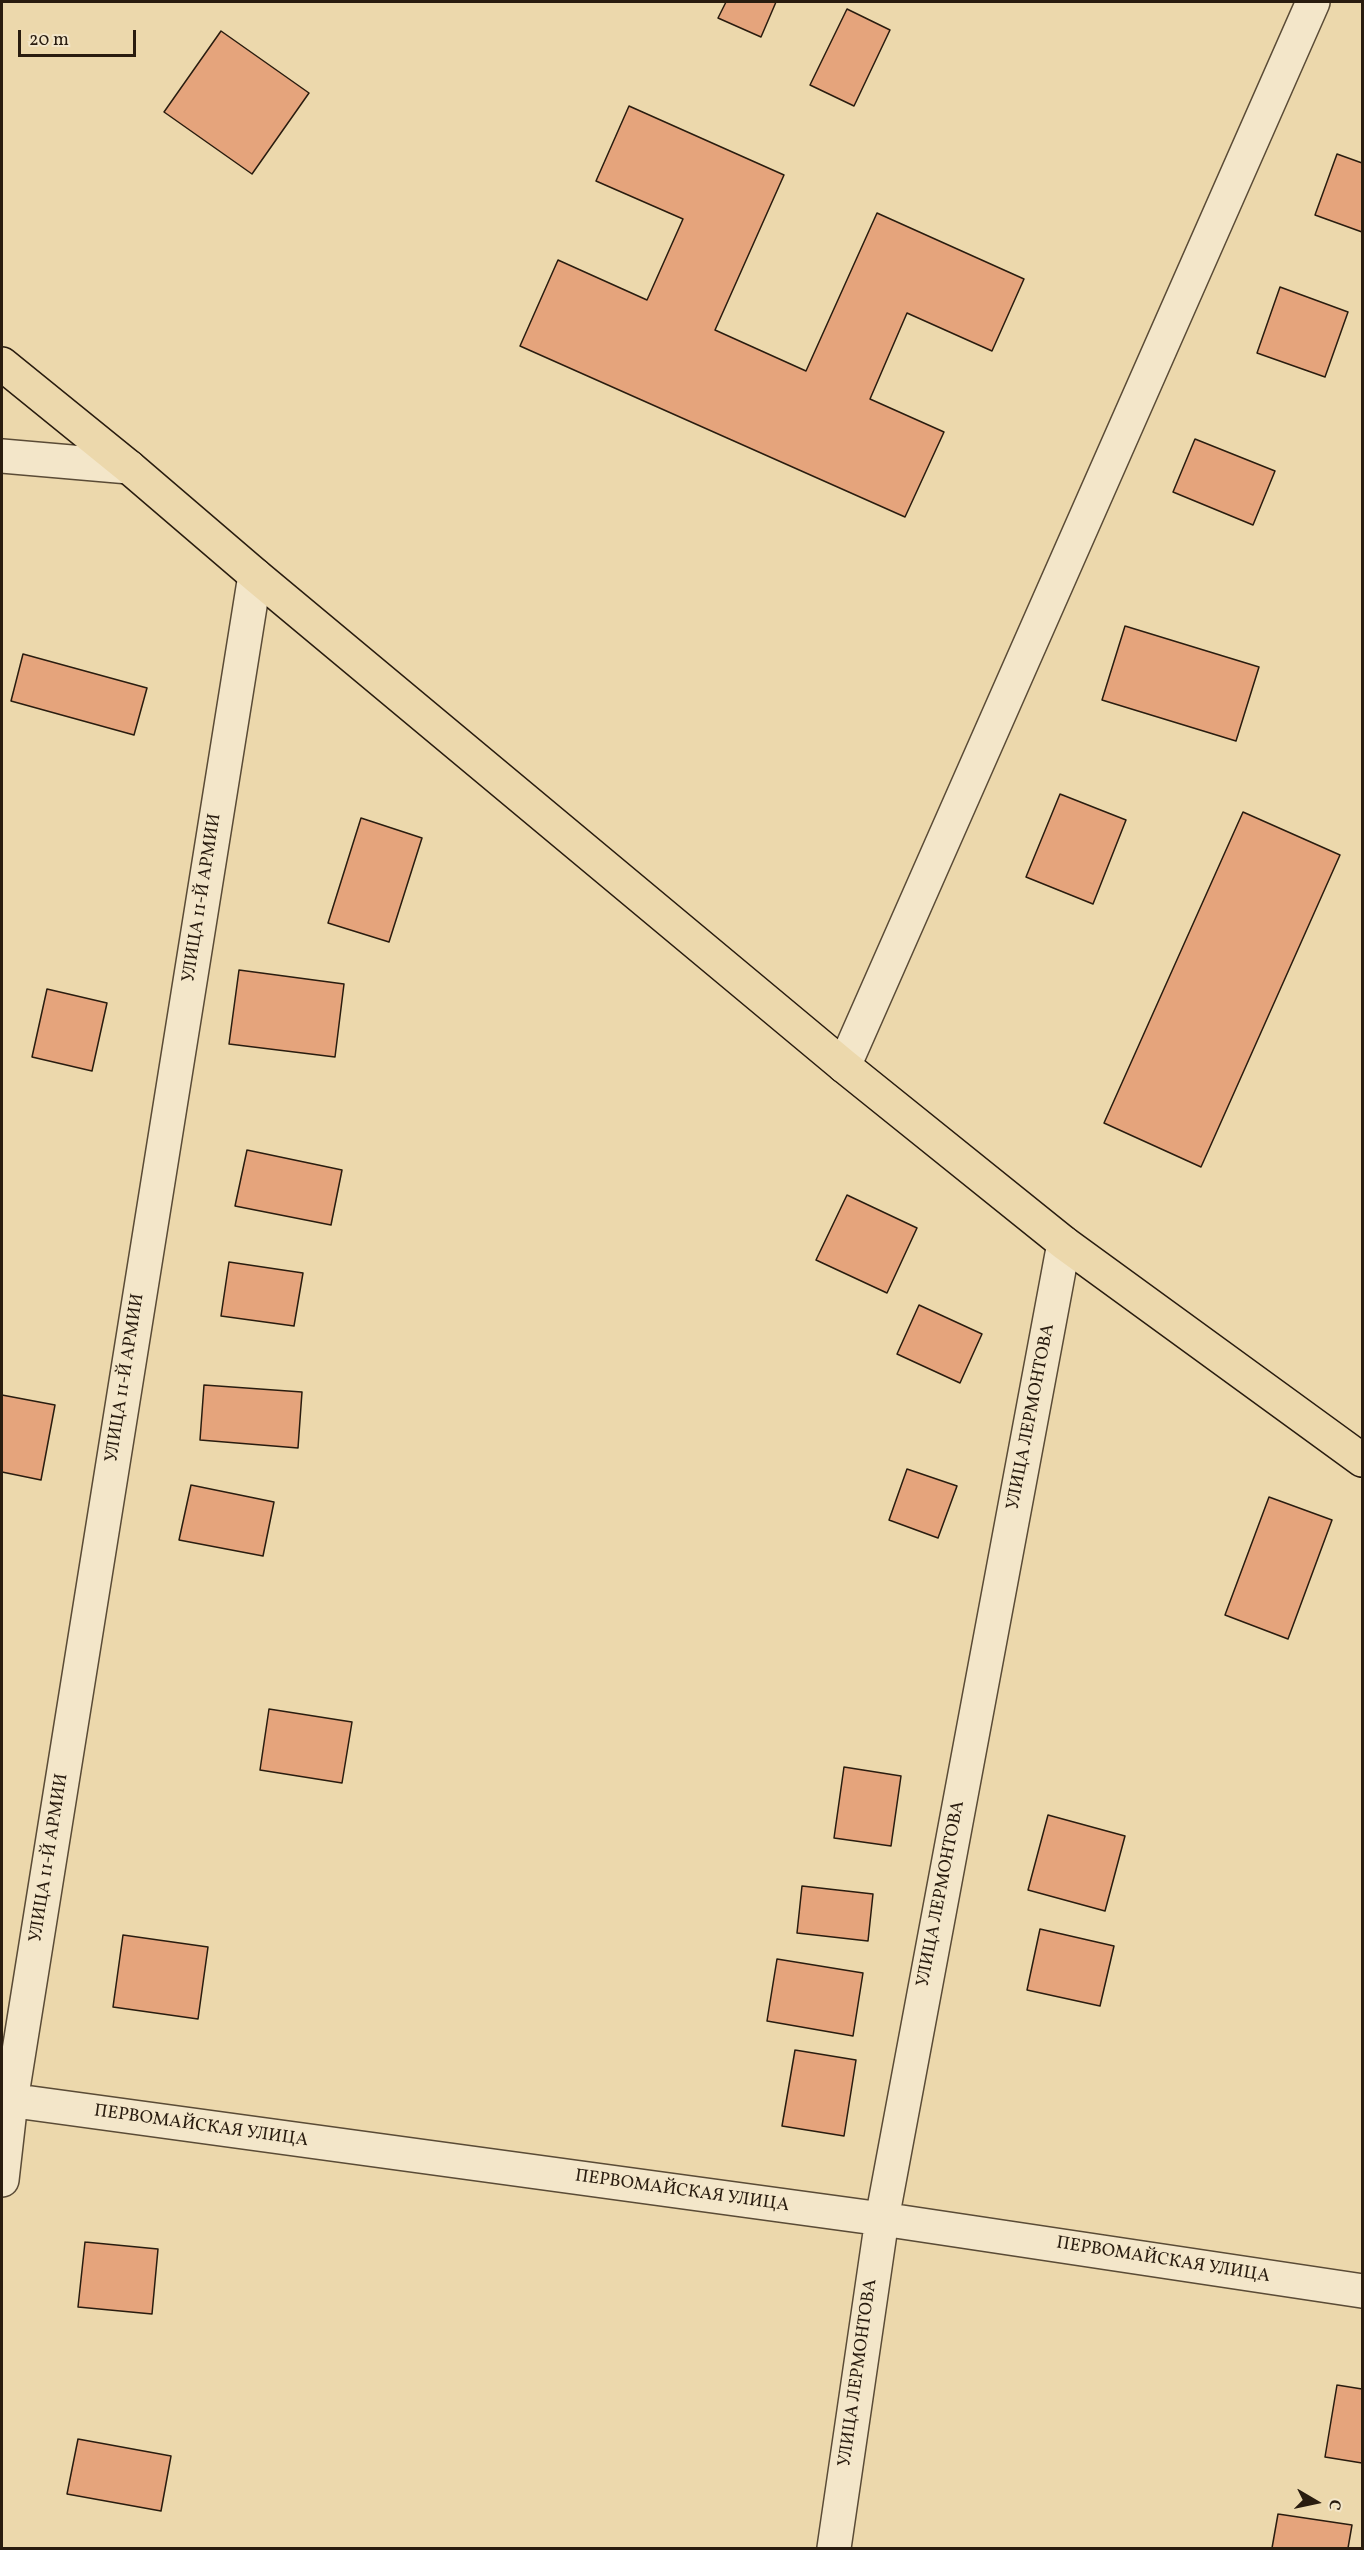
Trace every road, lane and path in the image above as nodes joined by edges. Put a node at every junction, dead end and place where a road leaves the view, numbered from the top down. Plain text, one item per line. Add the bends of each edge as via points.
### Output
1 (1313, 2) edge
2 (2, 364) edge
3 (2, 456) edge
4 (129, 467) junction
5 (255, 575) junction
6 (844, 1066) junction
7 (1064, 1243) junction
8 (1362, 1460) edge
9 (6, 2100) edge
10 (2, 2180) edge
11 (882, 2219) junction
12 (1362, 2291) edge
13 (834, 2548) edge

1 - 6 street
2 - 4 main road
3 - 4 street
4 - 5 main road
5 - 6 main road
5 - 9 street, УЛИЦА 11-Й АРМИИ
6 - 7 main road
7 - 8 main road
7 - 11 street, УЛИЦА ЛЕРМОНТОВА
9 - 10 street, УЛИЦА 11-Й АРМИИ
9 - 11 street, ПЕРВОМАЙСКАЯ УЛИЦА
11 - 12 street, ПЕРВОМАЙСКАЯ УЛИЦА
11 - 13 street, УЛИЦА ЛЕРМОНТОВА

